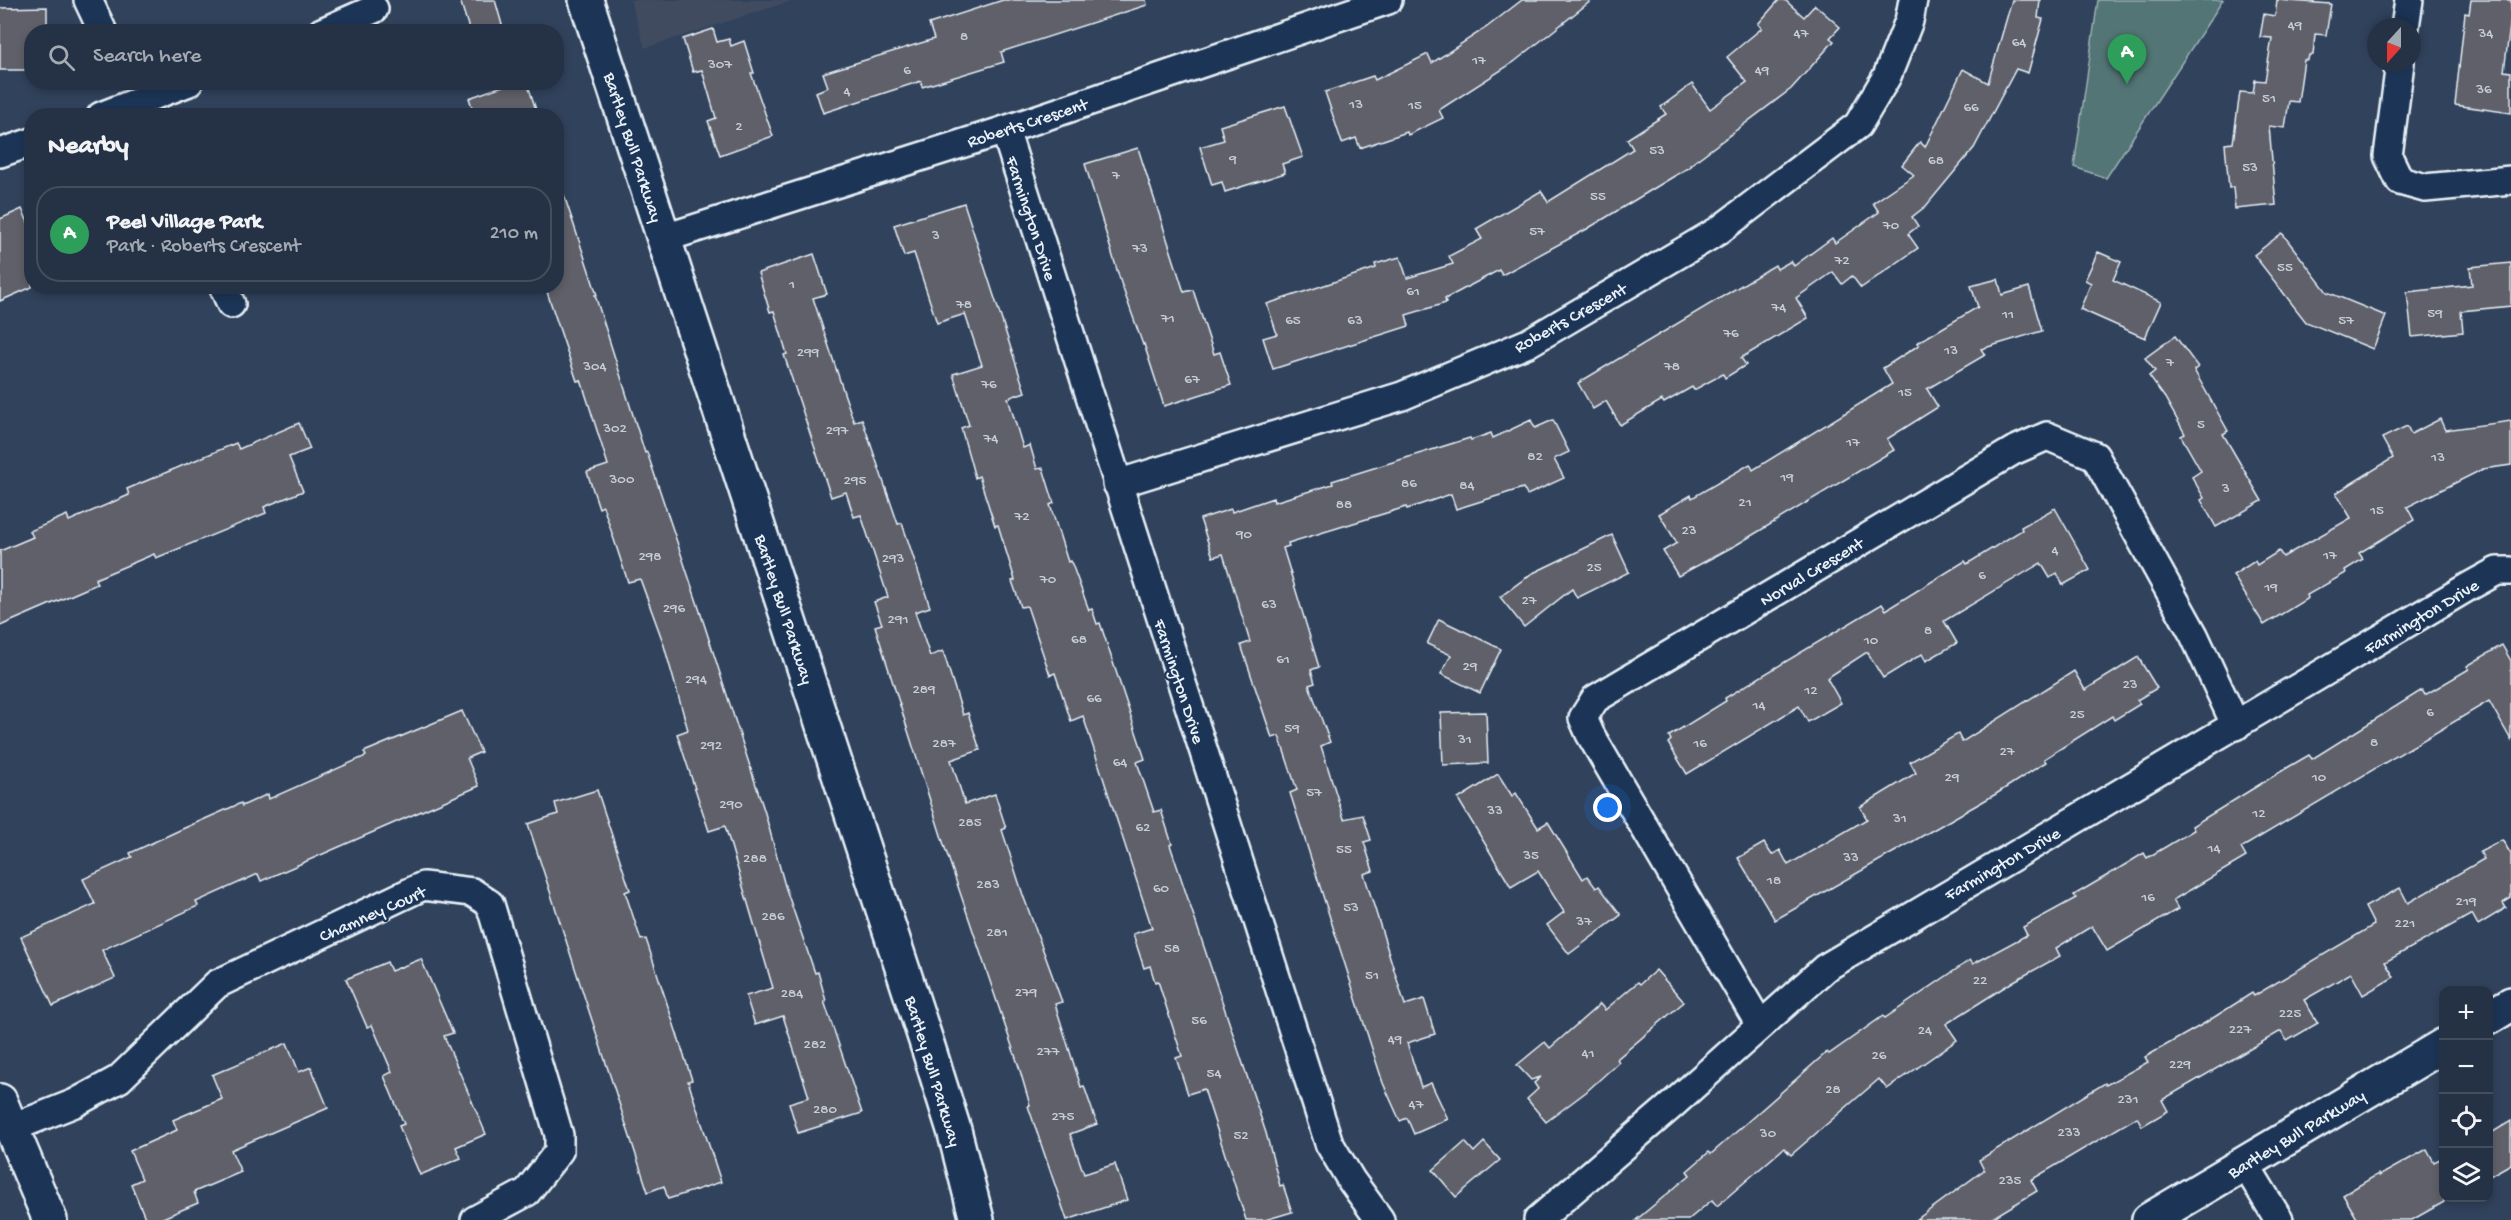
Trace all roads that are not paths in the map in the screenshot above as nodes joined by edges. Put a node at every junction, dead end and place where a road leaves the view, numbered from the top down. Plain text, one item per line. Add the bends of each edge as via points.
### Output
1 (88, 0) edge
2 (586, 0) edge
3 (1388, 0) edge
4 (1913, 0) edge
5 (2409, 0) edge
6 (374, 9) dead end
7 (2406, 18) edge
8 (99, 24) edge
9 (340, 24) edge
10 (2399, 72) edge
11 (165, 90) edge
12 (135, 100) edge
13 (118, 108) edge
14 (1005, 130) junction
15 (24, 145) edge
16 (0, 153) edge
17 (2511, 180) edge
18 (665, 238) junction
19 (1116, 484) junction
20 (2511, 572) edge
21 (2236, 726) junction
22 (2511, 1004) edge
23 (2493, 1015) edge
24 (1760, 1025) junction
25 (2439, 1048) edge
26 (4, 1120) edge
27 (2245, 1164) junction
28 (50, 1220) edge
29 (475, 1220) edge
30 (977, 1220) edge
31 (1380, 1220) edge
32 (1538, 1220) edge
33 (2148, 1220) edge
34 (2279, 1220) edge

1 - 8 street
2 - 18 street, Bartley Bull Parkway
3 - 14 street, Roberts Crescent
4 - 19 street, Roberts Crescent via 1909,21 1887,76 1857,125 1708,237 1528,343 1413,391
5 - 7 street
6 - 9 street
10 - 17 street via 2388,156 2400,180 2426,188
11 - 12 street
12 - 13 street
14 - 18 street, Roberts Crescent
14 - 19 street, Farmington Drive
15 - 16 street
18 - 30 street, Bartley Bull Parkway via 954,1130
19 - 31 street, Farmington Drive via 1329,1143
20 - 21 street, Farmington Drive via 2497,571 2468,587
21 - 24 street, Farmington Drive via 1825,968
21 - 24 street, Norval Crescent via 2194,635 2095,456 2047,436 2013,451 1595,699 1582,718 1590,734
22 - 23 street
24 - 32 street, Farmington Drive
25 - 27 street, Bartley Bull Parkway
26 - 28 street
26 - 29 street, Chamney Court via 75,1103 119,1078 217,984 423,886 472,892 490,904 559,1135 559,1151 527,1192
27 - 33 street, Bartley Bull Parkway
27 - 34 street

